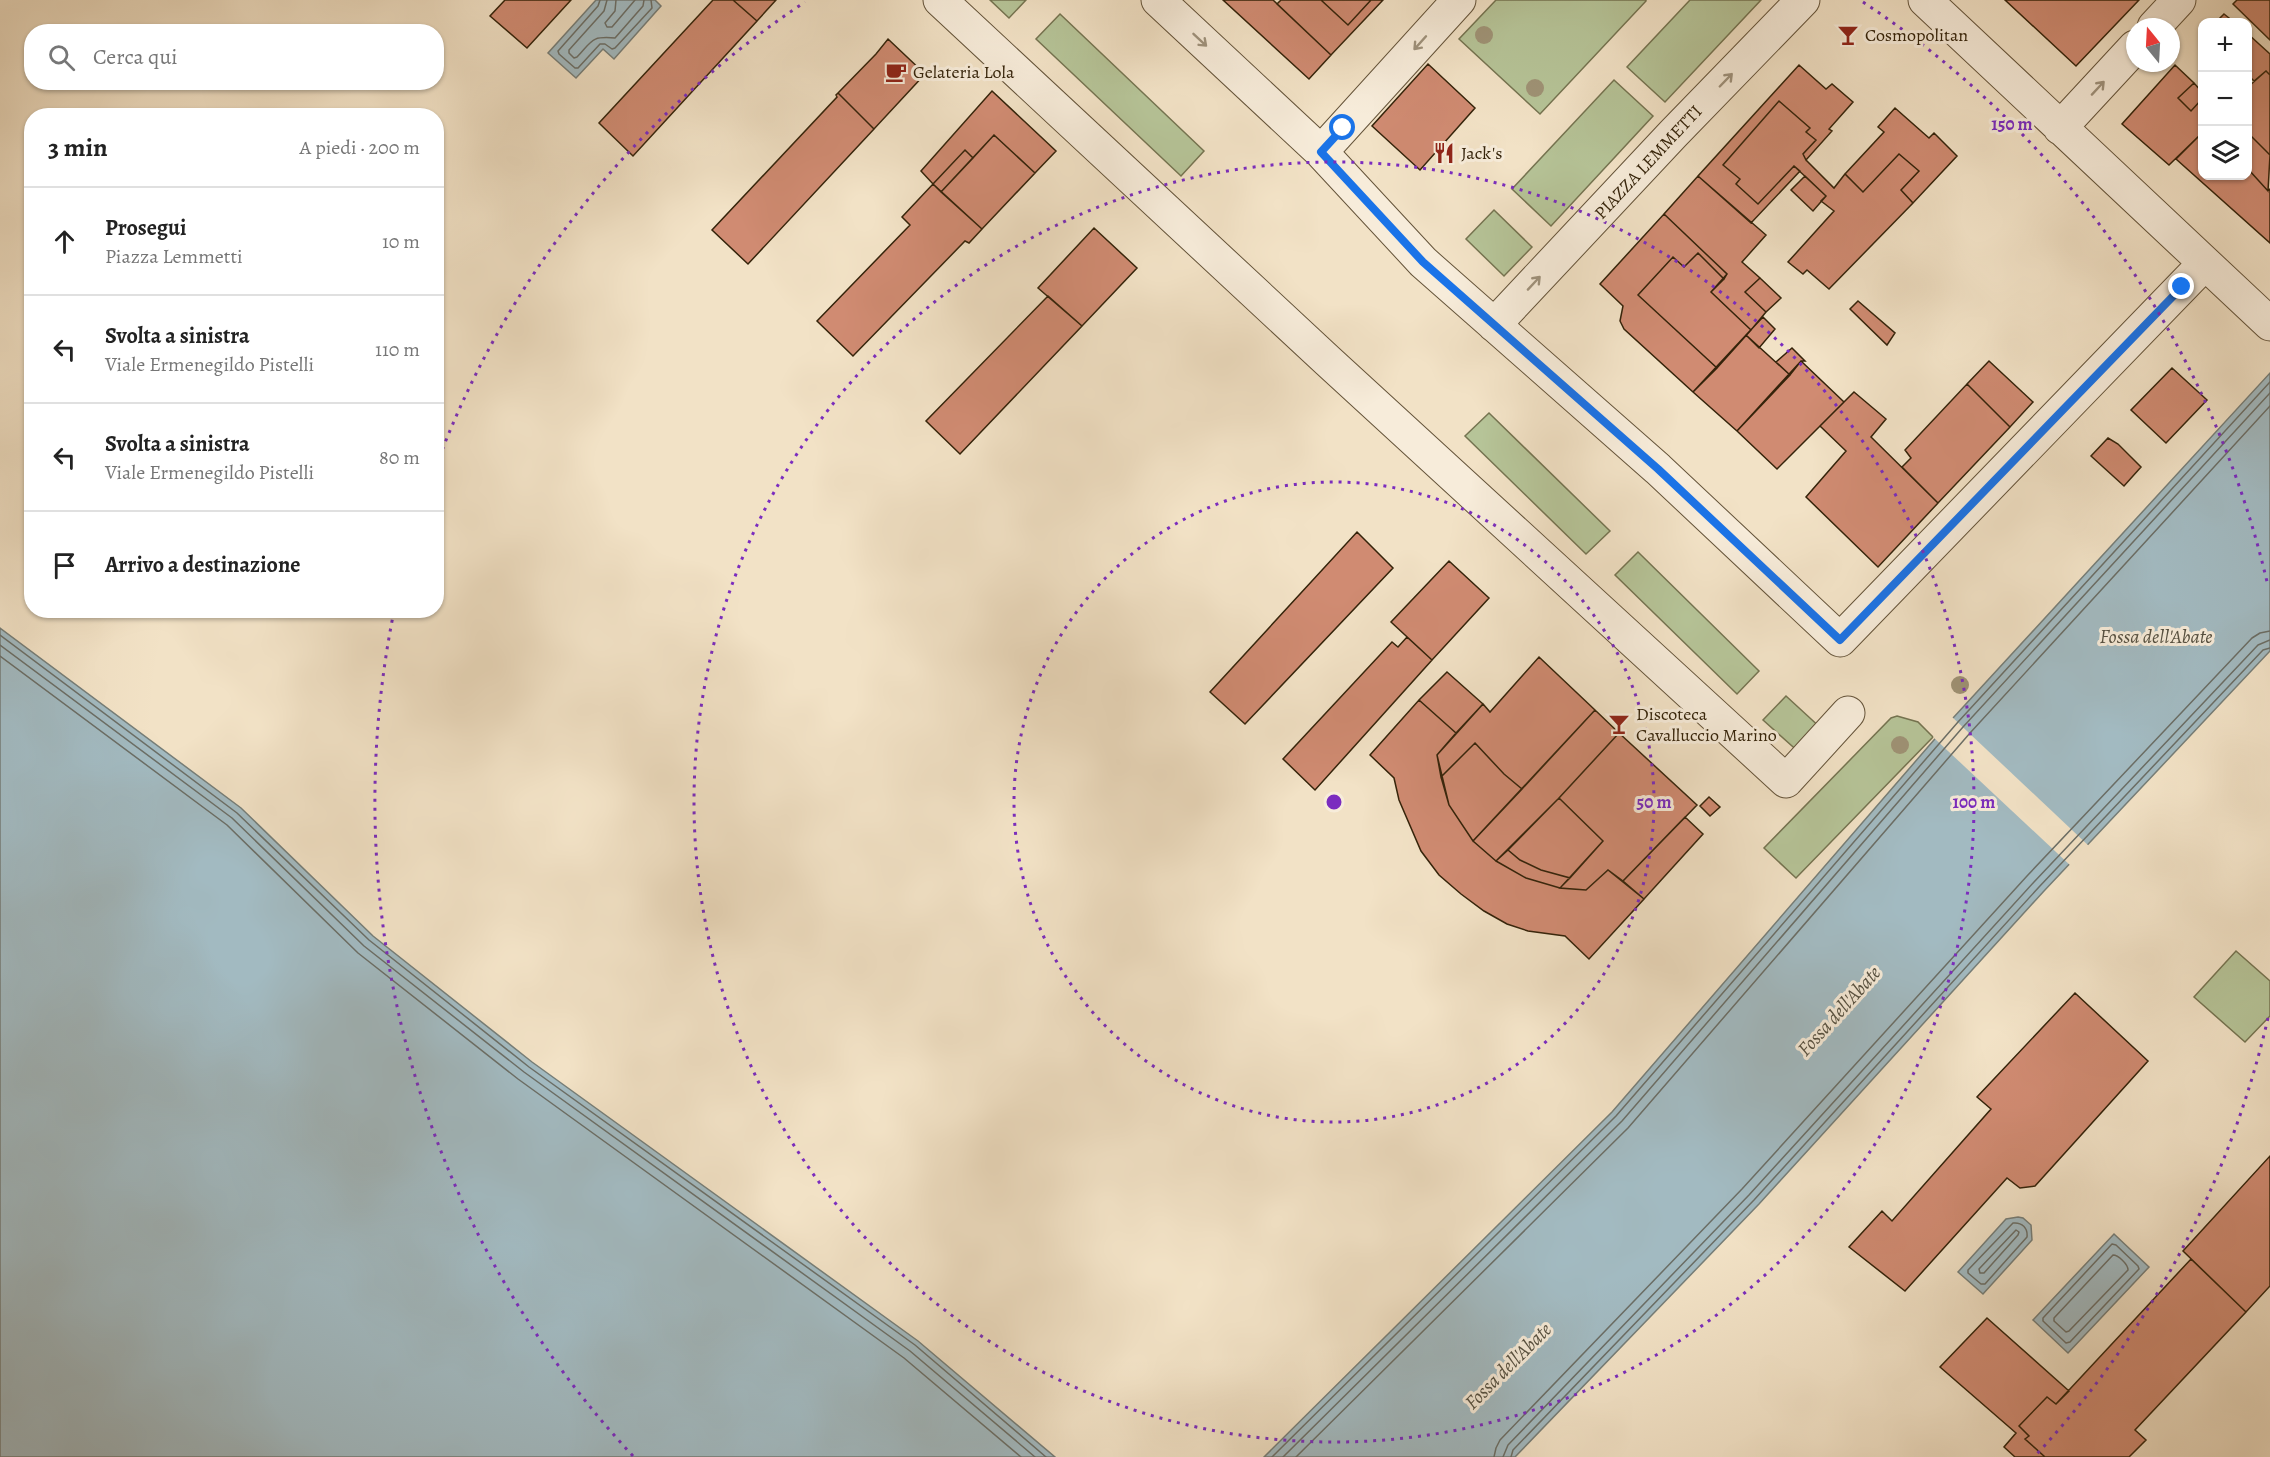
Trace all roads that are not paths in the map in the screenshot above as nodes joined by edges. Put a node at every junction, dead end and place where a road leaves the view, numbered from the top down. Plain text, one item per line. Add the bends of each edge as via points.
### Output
1 (940, 0) edge
2 (1158, 0) edge
3 (1459, 0) edge
4 (1803, 0) edge
5 (1925, 0) edge
6 (2179, 0) edge
7 (2162, 18) edge
8 (2126, 57) edge
9 (2060, 128) junction
10 (1321, 152) junction
11 (2205, 263) junction
12 (2270, 324) edge
13 (1494, 325) junction
14 (1848, 713) dead end

1 - 14 street via 1786,782
2 -> 10 street
3 -> 10 street
13 -> 4 street, PIAZZA LEMMETTI
5 - 9 street
6 - 7 street
9 -> 8 street
9 - 11 street
10 - 13 street via 1423,262
11 - 12 street
11 - 13 street via 1840,640 1658,469

